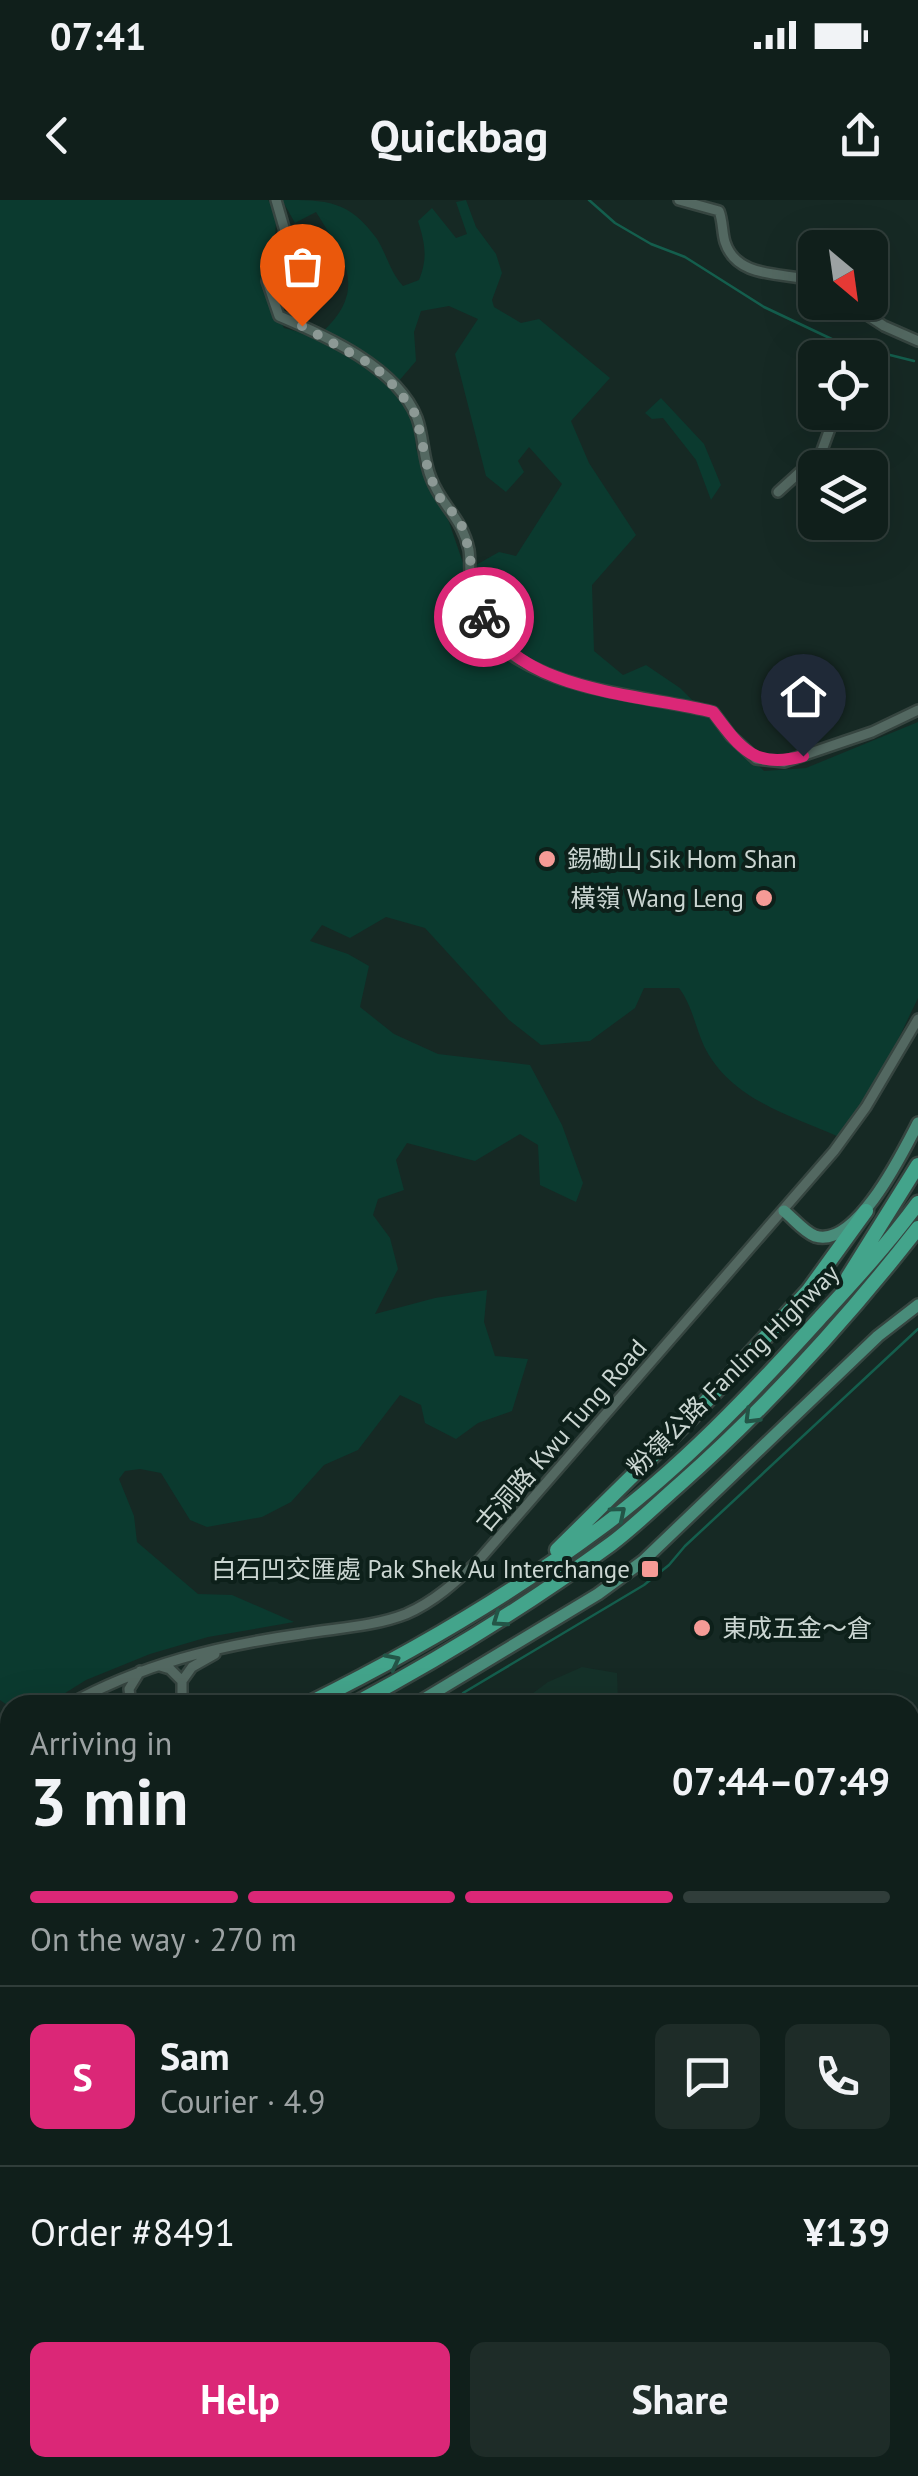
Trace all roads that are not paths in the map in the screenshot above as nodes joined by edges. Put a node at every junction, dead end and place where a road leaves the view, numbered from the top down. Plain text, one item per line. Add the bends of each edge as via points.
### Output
1 (276, 200) edge
2 (679, 200) edge
3 (798, 279) edge
4 (875, 320) edge
5 (918, 342) edge
6 (829, 430) edge
7 (778, 492) dead end
8 (918, 710) edge
9 (918, 1019) edge
10 (918, 1123) edge
11 (918, 1166) edge
12 (918, 1203) edge
13 (784, 1211) junction
14 (866, 1211) junction
15 (918, 1228) edge
16 (918, 1243) edge
17 (918, 1305) edge
18 (819, 1319) junction
19 (820, 1347) junction
20 (540, 1569) junction
21 (236, 1645) junction
22 (145, 1668) junction
23 (116, 1680) junction
24 (182, 1682) junction
25 (105, 1686) junction
26 (87, 1695) edge
27 (125, 1695) edge
28 (126, 1695) edge
29 (130, 1695) edge
30 (182, 1695) edge
31 (326, 1695) edge
32 (371, 1695) edge
33 (431, 1695) edge

1 - 8 street via 285,231 266,281 279,316 374,366 416,415 429,474 460,520 472,588 493,636 514,658 590,688 713,712 756,759 784,762
2 - 3 street via 719,211 726,244 740,262
4 - 5 street
6 - 7 street via 821,453
9 - 13 street, 古洞路 Kwu Tung Road via 866,1106
10 - 14 main road
11 - 18 highway
12 - 18 highway, 粉嶺公路 Fanling Highway
13 - 14 main road via 813,1236 827,1237
13 - 21 street, 古洞路 Kwu Tung Road via 479,1560 434,1598 392,1619
14 - 20 highway via 808,1290
15 - 19 highway, 粉嶺公路 Fanling Highway
16 - 19 highway
17 - 33 main road via 631,1570
20 -> 18 highway, 粉嶺公路 Fanling Highway via 657,1481
19 -> 32 highway, 粉嶺公路 Fanling Highway via 611,1544 480,1633
31 -> 20 highway, 粉嶺公路 Fanling Highway via 409,1653
21 - 22 street, 古洞路 Kwu Tung Road
21 - 24 street via 192,1667
22 - 23 street, 古洞路 Kwu Tung Road
22 - 24 street via 170,1669
22 - 29 street via 132,1681
23 - 25 street, 古洞路 Kwu Tung Road
23 - 27 street
24 - 30 street
25 - 26 street, 古洞路 Kwu Tung Road
25 - 28 street via 122,1688

